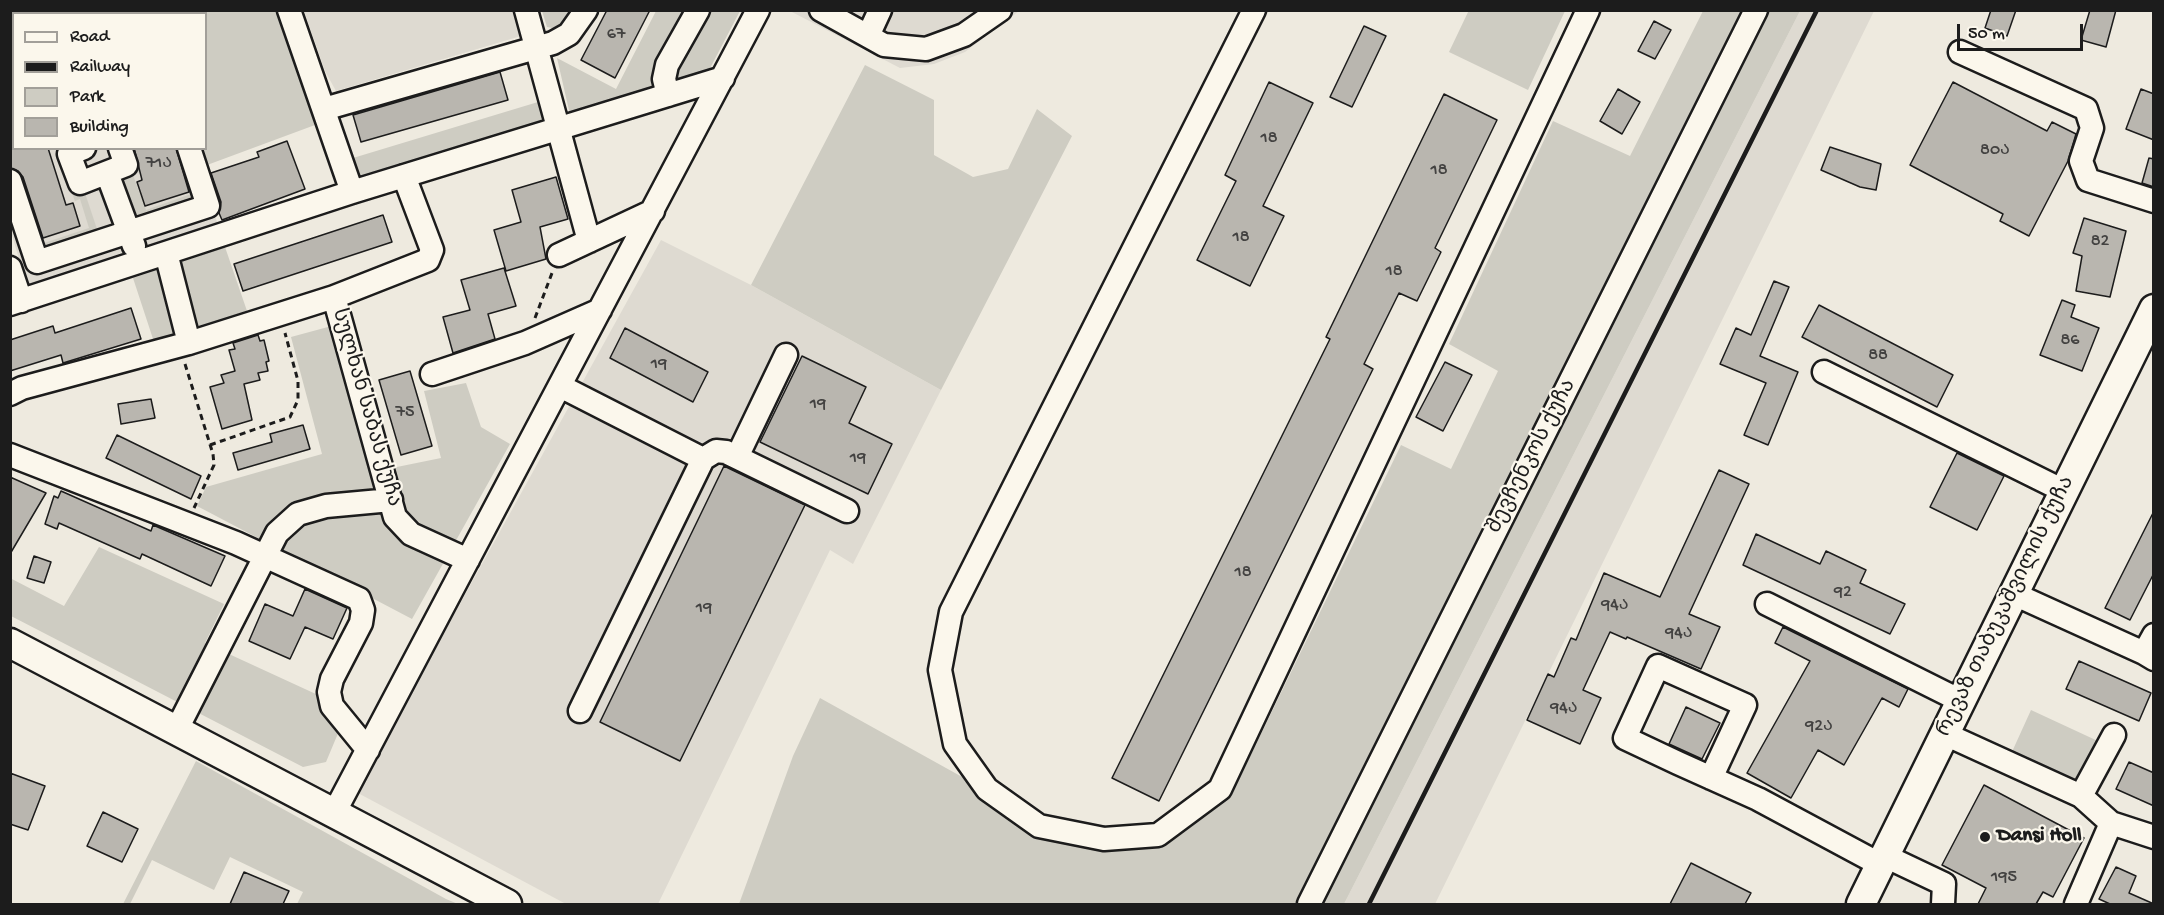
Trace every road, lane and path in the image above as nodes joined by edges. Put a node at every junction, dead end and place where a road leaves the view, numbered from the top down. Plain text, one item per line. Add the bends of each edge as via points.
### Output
1 (289, 10) edge
2 (526, 10) edge
3 (586, 10) edge
4 (698, 10) edge
5 (758, 10) edge
6 (821, 10) edge
7 (880, 10) edge
8 (1000, 10) edge
9 (1254, 10) edge
10 (1588, 10) edge
11 (1756, 10) edge
12 (868, 36) junction
13 (535, 48) junction
14 (1960, 52) dead end
15 (723, 78) junction
16 (668, 95) junction
17 (324, 109) junction
18 (558, 129) junction
19 (79, 150) edge
20 (121, 150) edge
21 (190, 150) edge
22 (107, 173) junction
23 (404, 176) junction
24 (10, 182) edge
25 (352, 192) junction
26 (2154, 201) edge
27 (652, 211) junction
28 (129, 232) junction
29 (589, 241) junction
30 (166, 253) junction
31 (559, 255) joint
32 (140, 261) junction
33 (10, 268) edge
34 (334, 297) junction
35 (16, 302) edge
36 (600, 310) junction
37 (280, 314) junction
38 (2150, 324) edge
39 (525, 343) junction
40 (184, 344) junction
41 (786, 355) dead end
42 (1824, 372) dead end
43 (432, 374) dead end
44 (560, 386) junction
45 (10, 394) edge
46 (210, 445) junction
47 (10, 455) edge
48 (737, 457) junction
49 (703, 459) junction
50 (2064, 491) junction
51 (391, 500) junction
52 (847, 512) dead end
53 (187, 524) junction
54 (265, 556) junction
55 (468, 560) junction
56 (2014, 594) junction
57 (1767, 604) dead end
58 (10, 643) edge
59 (2150, 649) edge
60 (1961, 701) junction
61 (580, 711) dead end
62 (176, 731) junction
63 (1945, 734) junction
64 (2114, 735) dead end
65 (368, 750) junction
66 (1711, 778) junction
67 (2081, 796) junction
68 (333, 815) junction
69 (2110, 823) junction
70 (2154, 837) edge
71 (1883, 860) junction
72 (507, 904) edge
73 (1309, 904) edge
74 (1861, 904) edge
75 (1943, 904) edge
76 (2076, 904) edge

1 - 17 street
2 - 13 street
3 - 13 street via 570,34
4 - 16 street via 667,65 664,79
5 - 15 street
6 - 12 street
7 - 12 street
8 - 12 street via 964,34 926,49 884,45
9 - 10 street via 951,612 940,670 955,744 987,789 1039,826 1104,839 1158,835 1220,789
11 - 73 street, შევჩენკოს ქუჩა
13 - 17 street
13 - 18 street
14 - 26 street via 2086,110 2092,128 2081,161 2088,180
15 - 16 street
15 - 27 street
16 - 18 street
17 - 25 street
18 - 23 street
18 - 29 street
19 - 22 street via 69,154 80,183
20 - 22 street via 126,165
21 - 28 street via 208,206
22 - 28 street
23 - 25 street
23 - 34 street, სულხან საბას ქუჩა via 432,250 428,260
24 - 28 street via 37,262
25 - 30 street
27 - 29 street
27 - 36 street
28 - 32 street
29 - 31 street
30 - 32 street
30 - 40 street
31 - 39 path
32 - 35 street
33 - 35 street
34 - 37 street
34 - 51 street, სულხან საბას ქუჩა
36 - 39 street
36 - 44 street
37 - 40 street
37 - 46 path via 298,381 298,400 290,417
38 - 50 main road, რევაზ თაბუკაშვილის ქუჩა
39 - 43 street
40 - 45 street
40 - 46 path
41 - 48 street
42 - 50 street
44 - 49 street
44 - 55 street
46 - 53 path via 214,465
47 - 53 street
48 - 49 street via 716,451
48 - 52 street
49 - 61 street
50 - 56 main road, რევაზ თაბუკაშვილის ქუჩა
51 - 54 street via 326,506 298,514 277,533
51 - 55 street, სულხან საბას ქუჩა via 395,516 411,534
53 - 54 street
54 - 62 street
54 - 65 street via 359,599 362,604 362,623 329,692 333,706
55 - 65 street
56 - 59 street
56 - 60 main road, რევაზ თაბუკაშვილის ქუჩა
57 - 60 street
58 - 62 main road
60 - 63 main road, რევაზ თაბუკაშვილის ქუჩა
62 - 68 main road
63 - 67 street
63 - 71 main road, რევაზ თაბუკაშვილის ქუჩა
64 - 67 street
65 - 68 street
66 - 66 street via 1745,705 1658,666 1625,738
66 - 71 street
67 - 69 street
68 - 72 main road
69 - 70 street
69 - 76 street
71 - 74 main road, რევაზ თაბუკაშვილის ქუჩა
71 - 75 street via 1944,884

